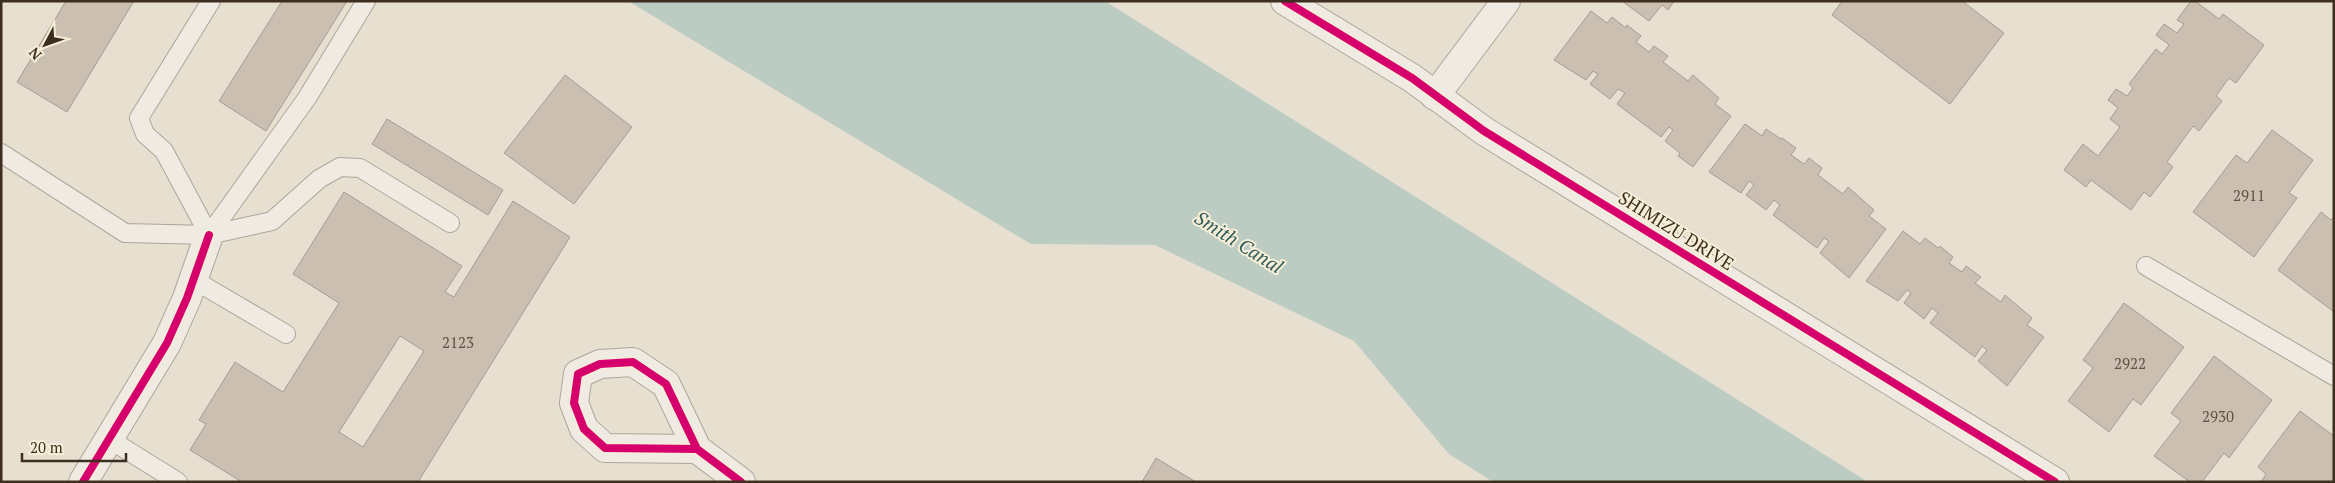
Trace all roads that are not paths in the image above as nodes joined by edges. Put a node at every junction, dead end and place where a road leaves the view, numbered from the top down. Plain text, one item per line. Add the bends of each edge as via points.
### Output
1 (211, 1) edge
2 (366, 1) edge
3 (1285, 1) edge
4 (1506, 1) edge
5 (1436, 96) junction
6 (1, 153) edge
7 (450, 223) dead end
8 (209, 235) junction
9 (2146, 266) dead end
10 (194, 280) junction
11 (286, 334) dead end
12 (2334, 376) edge
13 (108, 439) junction
14 (697, 449) junction
15 (83, 482) edge
16 (178, 482) edge
17 (740, 482) edge
18 (2055, 482) edge

1 - 8 lane via 138,118 145,134 164,151
2 - 8 lane via 307,98
3 - 5 street, SHIMIZU DRIVE
4 - 5 street
5 - 18 street, SHIMIZU DRIVE via 1484,131
6 - 8 lane via 125,233
7 - 8 lane via 360,168 340,167 319,180 272,221
8 - 10 street
9 - 12 lane
10 - 11 lane
10 - 13 street via 167,343
13 - 15 street
13 - 16 lane
14 - 14 street via 666,384 633,362 600,364 578,374 574,403 584,429 605,448
14 - 17 street

